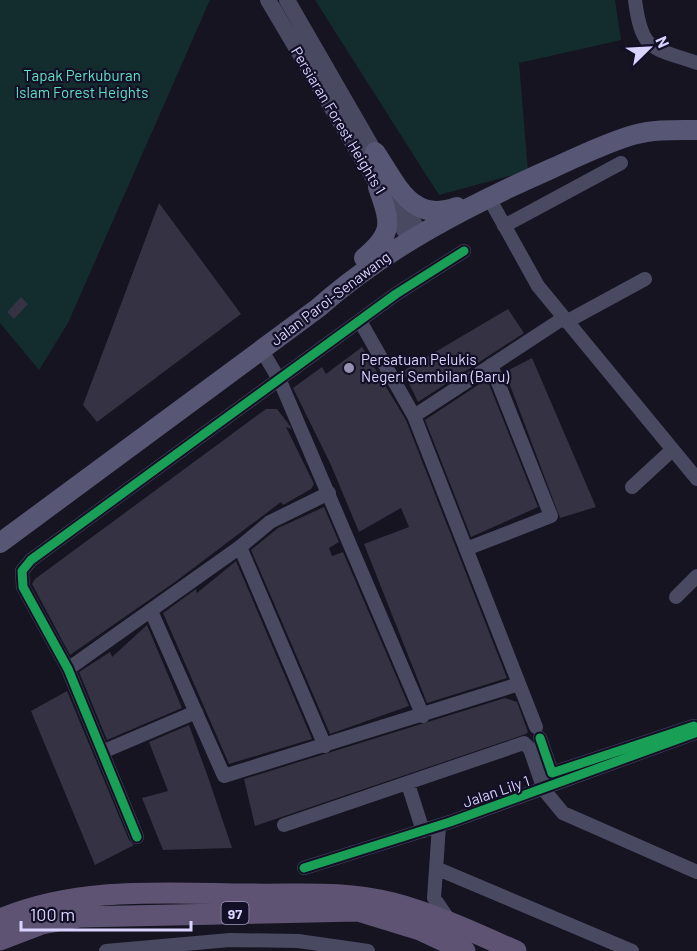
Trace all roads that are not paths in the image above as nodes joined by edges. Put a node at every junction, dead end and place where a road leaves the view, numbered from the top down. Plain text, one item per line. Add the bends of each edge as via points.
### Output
1 (268, 0) edge
2 (287, 0) edge
3 (635, 0) edge
4 (697, 63) edge
5 (697, 130) edge
6 (375, 152) junction
7 (621, 163) dead end
8 (378, 187) junction
9 (496, 194) junction
10 (504, 226) junction
11 (415, 237) junction
12 (464, 250) dead end
13 (645, 279) dead end
14 (318, 308) junction
15 (564, 320) junction
16 (360, 321) junction
17 (261, 349) junction
18 (491, 366) junction
19 (280, 381) junction
20 (414, 416) junction
21 (671, 451) junction
22 (697, 479) edge
23 (633, 487) dead end
24 (329, 493) junction
25 (0, 543) edge
26 (240, 547) junction
27 (466, 549) junction
28 (697, 576) edge
29 (676, 597) dead end
30 (152, 611) junction
31 (68, 669) junction
32 (519, 684) junction
33 (196, 712) junction
34 (423, 716) junction
35 (325, 746) junction
36 (102, 752) junction
37 (408, 784) junction
38 (544, 790) junction
39 (284, 825) dead end
40 (439, 826) junction
41 (423, 831) junction
42 (137, 837) dead end
43 (304, 868) dead end
44 (438, 869) junction
45 (697, 872) edge
46 (434, 889) junction
47 (400, 906) junction
48 (0, 919) edge
49 (458, 927) junction
50 (0, 940) edge
51 (106, 951) edge
52 (368, 951) edge
53 (465, 951) edge
54 (516, 951) edge
55 (633, 951) edge

1 - 8 street, Persiaran Forest Heights 1
2 - 6 street, Persiaran Forest Heights 1
3 - 4 street via 646,42
5 - 9 main road, Jalan Paroi-Senawang via 634,135
6 - 9 main road via 419,209 452,209
6 - 11 street, Persiaran Forest Heights 1
7 - 10 street
8 - 11 street, Persiaran Forest Heights 1
8 - 14 main road via 388,222 385,237 334,284
9 - 10 street
9 - 11 main road, Jalan Paroi-Senawang
10 - 15 street via 538,286
11 - 14 main road, Jalan Paroi-Senawang via 354,276
12 - 16 street
13 - 15 street
14 - 17 main road, Jalan Paroi-Senawang
15 - 18 street
15 - 21 street
16 - 19 street
16 - 20 street
17 - 19 street
17 - 25 main road, Jalan Paroi-Senawang
18 - 20 street
18 - 27 street via 551,516
19 - 24 street
19 - 31 street via 31,560 22,571 23,587
20 - 27 street
21 - 22 street
21 - 23 street
24 - 26 street via 270,522
24 - 34 street
26 - 30 street
26 - 35 street
27 - 32 street
28 - 29 street
30 - 31 street
30 - 33 street
31 - 36 street
32 - 34 street
32 - 38 street, Jalan Lily 1 via 552,773 694,726 695,733
33 - 35 street via 224,776
33 - 36 street
34 - 35 street
36 - 42 street
37 - 38 street via 524,743 530,749
37 - 39 street
37 - 41 street
38 - 40 street, Jalan Lily 1
38 - 45 street via 563,813
40 - 41 street, Jalan Lily 1
40 - 44 street
41 - 43 street, Jalan Lily 1
44 - 46 street
44 - 55 street
46 - 47 street via 417,902
46 - 49 street via 437,906
47 - 48 main road, 97 via 324,892 117,893 60,900
47 - 49 main road, 97
49 - 54 main road, 97
50 - 53 main road, 97 via 42,924 80,917 358,911 420,930
51 - 52 street via 230,939 298,941

